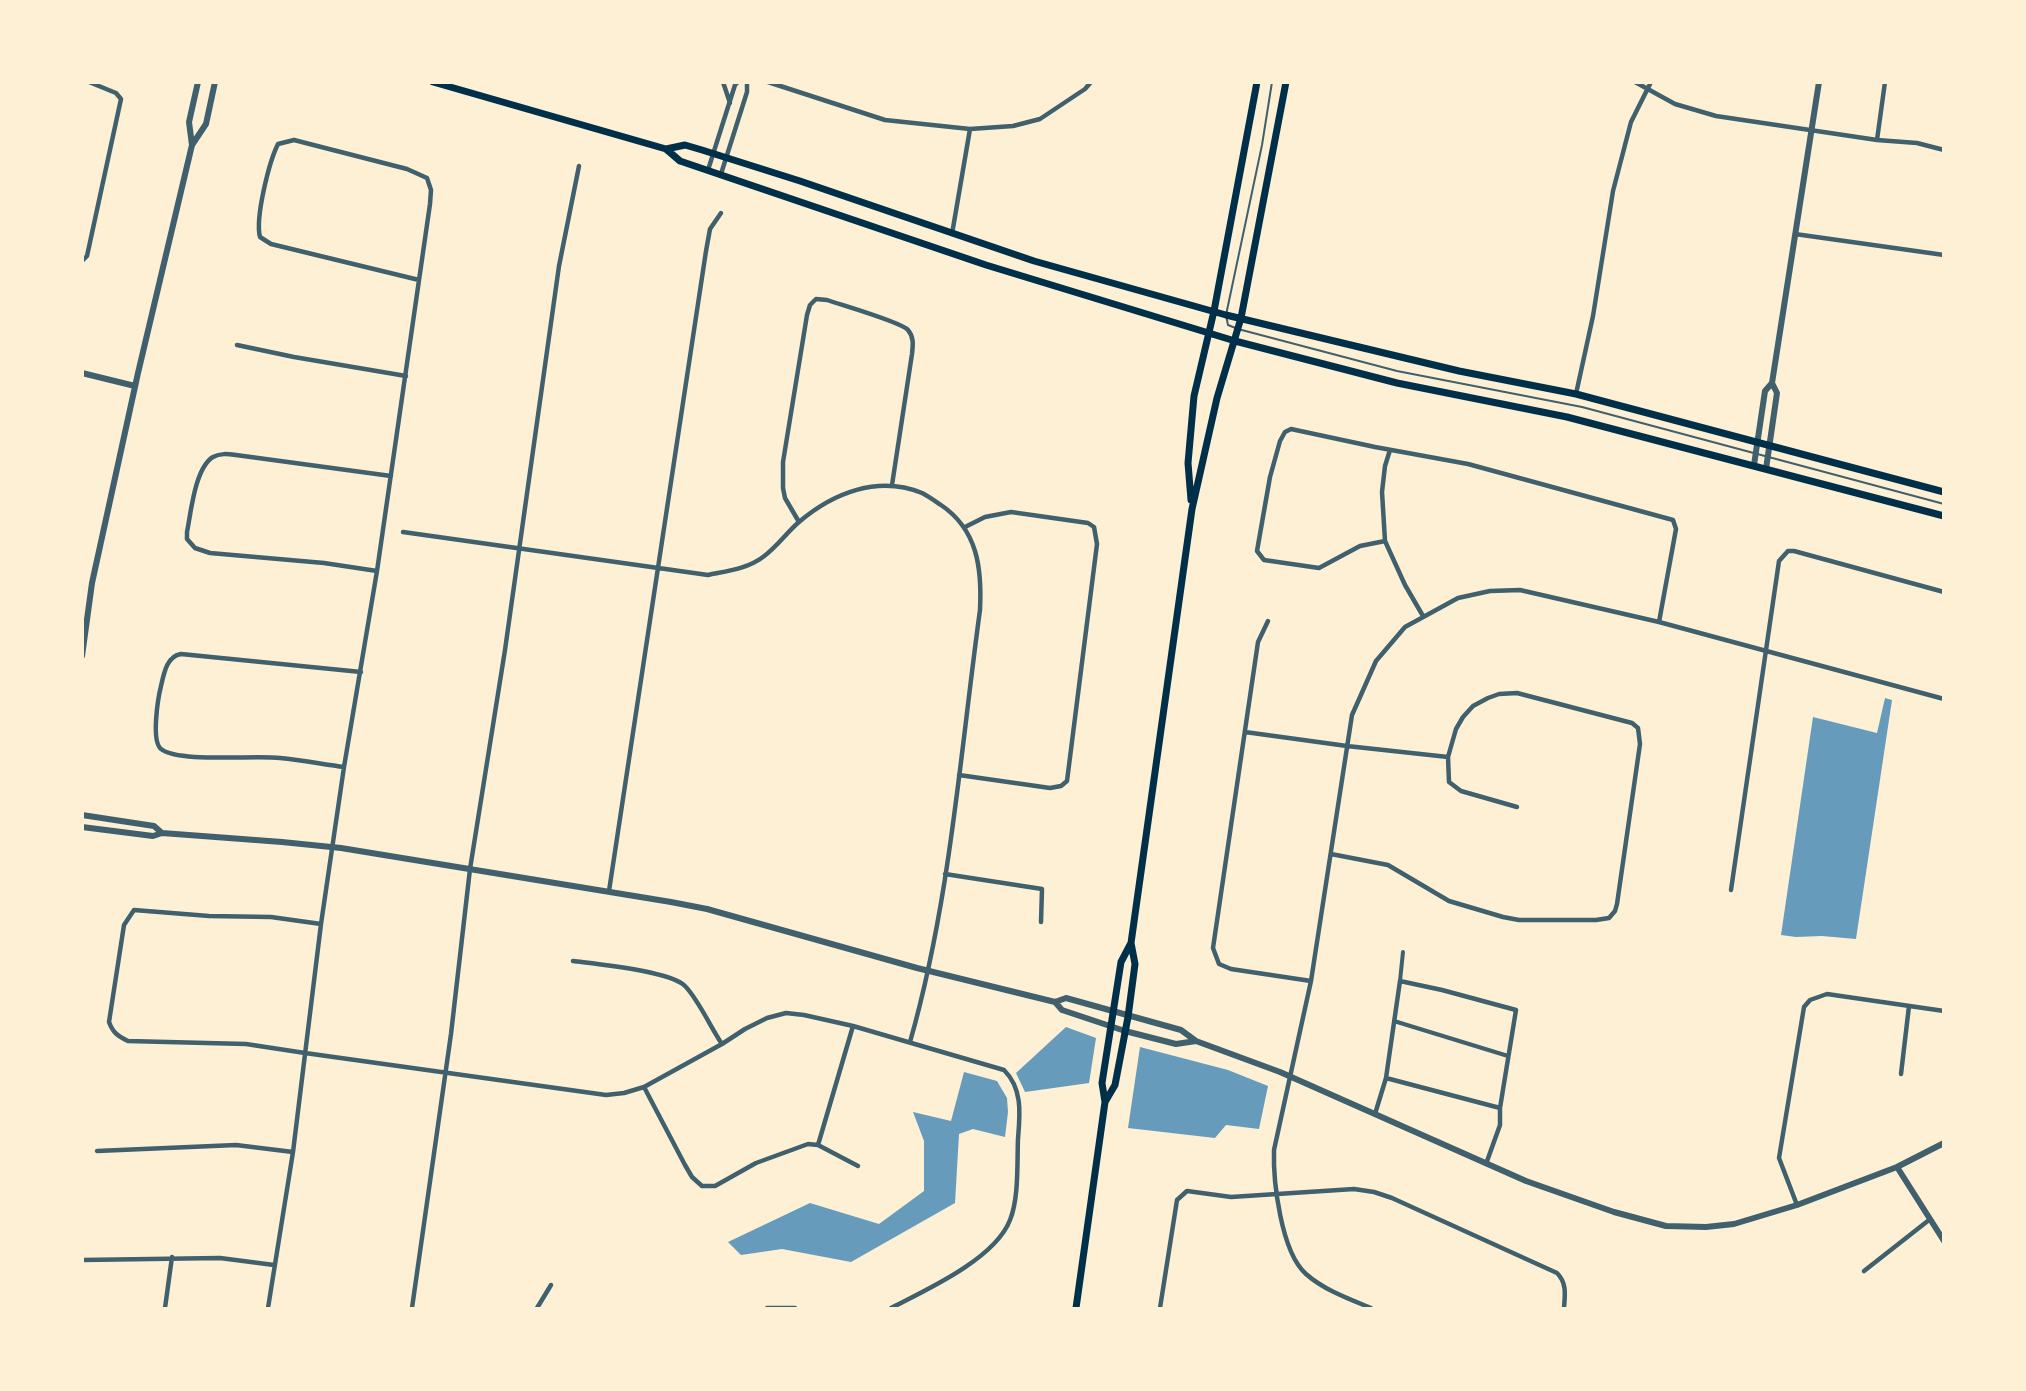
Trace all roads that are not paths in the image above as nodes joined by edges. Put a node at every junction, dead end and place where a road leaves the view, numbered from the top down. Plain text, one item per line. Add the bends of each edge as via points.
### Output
1 (89, 82) edge
2 (198, 82) edge
3 (215, 82) edge
4 (433, 82) edge
5 (723, 82) edge
6 (738, 82) edge
7 (747, 82) edge
8 (768, 82) edge
9 (1091, 82) edge
10 (1257, 82) edge
11 (1272, 82) edge
12 (1286, 82) edge
13 (1635, 82) edge
14 (1651, 82) edge
15 (1819, 82) edge
16 (1885, 82) edge
17 (1647, 90) junction
18 (730, 103) junction
19 (970, 129) junction
20 (1812, 130) junction
21 (1877, 140) junction
22 (192, 145) junction
23 (666, 149) junction
24 (1944, 150) edge
25 (714, 153) junction
26 (726, 157) junction
27 (579, 166) dead end
28 (708, 170) junction
29 (721, 174) junction
30 (721, 213) dead end
31 (952, 234) junction
32 (1795, 234) junction
33 (1944, 255) edge
34 (82, 261) edge
35 (419, 280) junction
36 (1214, 311) junction
37 (1226, 315) junction
38 (1241, 318) junction
39 (1238, 329) junction
40 (1209, 332) junction
41 (1235, 341) junction
42 (237, 345) dead end
43 (82, 373) edge
44 (406, 376) junction
45 (1772, 383) junction
46 (135, 386) junction
47 (1576, 394) junction
48 (1758, 442) junction
49 (1770, 446) junction
50 (1390, 450) junction
51 (1756, 453) junction
52 (1768, 456) junction
53 (1754, 465) junction
54 (1766, 469) junction
55 (391, 476) junction
56 (892, 485) junction
57 (1944, 492) edge
58 (1944, 504) edge
59 (1192, 509) junction
60 (1944, 516) edge
61 (799, 522) junction
62 (965, 527) junction
63 (403, 532) dead end
64 (1385, 541) junction
65 (519, 548) junction
66 (659, 567) junction
67 (376, 570) junction
68 (1944, 592) edge
69 (1423, 616) junction
70 (1268, 621) dead end
71 (1659, 622) junction
72 (1765, 651) junction
73 (82, 656) edge
74 (361, 672) junction
75 (1944, 699) edge
76 (1245, 732) junction
77 (1347, 746) junction
78 (1448, 757) junction
79 (344, 767) junction
80 (959, 775) junction
81 (1517, 807) dead end
82 (82, 815) edge
83 (82, 828) edge
84 (162, 833) junction
85 (332, 847) junction
86 (1331, 855) junction
87 (470, 869) junction
88 (945, 874) junction
89 (1731, 890) dead end
90 (609, 891) junction
91 (1041, 922) dead end
92 (321, 924) junction
93 (1131, 943) junction
94 (1403, 952) dead end
95 (573, 961) dead end
96 (929, 970) junction
97 (1311, 981) junction
98 (1400, 981) junction
99 (1054, 1002) junction
100 (1909, 1006) junction
101 (1944, 1011) edge
102 (1114, 1012) junction
103 (1128, 1017) junction
104 (1394, 1021) junction
105 (853, 1026) junction
106 (1111, 1026) junction
107 (1125, 1031) junction
108 (1196, 1041) junction
109 (910, 1042) junction
110 (722, 1044) junction
111 (305, 1053) junction
112 (1508, 1056) junction
113 (446, 1072) junction
114 (1901, 1074) dead end
115 (1290, 1077) junction
116 (1386, 1078) junction
117 (644, 1087) junction
118 (1105, 1102) junction
119 (1500, 1108) junction
120 (1375, 1114) junction
121 (1944, 1143) edge
122 (818, 1145) junction
123 (97, 1151) dead end
124 (293, 1152) junction
125 (1486, 1164) junction
126 (858, 1166) dead end
127 (1898, 1167) junction
128 (1278, 1194) junction
129 (1797, 1205) junction
130 (1929, 1220) junction
131 (1944, 1241) edge
132 (172, 1257) junction
133 (82, 1260) edge
134 (274, 1265) junction
135 (1864, 1272) dead end
136 (551, 1285) dead end
137 (902, 1302) junction
138 (1356, 1302) junction
139 (165, 1308) edge
140 (268, 1308) edge
141 (412, 1308) edge
142 (537, 1308) edge
143 (767, 1308) edge
144 (795, 1308) edge
145 (891, 1308) edge
146 (905, 1308) edge
147 (1076, 1308) edge
148 (1160, 1308) edge
149 (1353, 1308) edge
150 (1371, 1308) edge
151 (1564, 1308) edge

1 - 34 street via 121,99 87,256
2 - 22 street via 189,122
3 - 22 street via 206,124
4 - 23 main road
5 - 18 street
6 - 18 street
7 - 26 street
8 - 19 street via 885,120
9 - 19 street via 1040,119 1013,126
10 - 36 main road
11 - 37 lane
12 - 38 main road
13 - 17 street
14 - 17 street
15 - 20 street
16 - 21 street
17 - 20 street via 1675,104 1716,116
17 - 47 street via 1630,122 1613,191
18 - 25 street
19 - 31 street
20 - 21 street
20 - 32 street
21 - 24 street
22 - 46 street
23 - 25 main road via 686,145
23 - 28 main road via 680,161
25 - 26 main road
25 - 28 street
26 - 29 street
26 - 31 main road
27 - 65 street via 560,266
28 - 29 main road
29 - 40 main road via 986,264
30 - 66 street via 710,228
31 - 36 main road
32 - 33 street
32 - 45 street
35 - 35 street via 430,204 427,178 407,169 294,140 278,144 259,217 260,237 271,244
35 - 44 street
36 - 37 main road
36 - 40 main road
37 - 38 main road
37 - 39 lane via 1228,325
38 - 39 main road
38 - 47 main road via 1460,371
39 - 41 main road
39 - 51 lane via 1397,371 1582,407
40 - 41 main road
40 - 59 main road via 1194,396 1188,463
41 - 53 main road via 1397,383 1568,417
41 - 59 main road via 1217,398
42 - 44 street
43 - 46 street
44 - 55 street
45 - 48 street via 1765,391
45 - 49 street via 1777,393
46 - 73 street via 92,583
47 - 48 main road
48 - 49 main road
48 - 51 street
49 - 52 street
49 - 57 main road
50 - 64 street via 1382,492
50 - 64 street via 1303,431 1284,432 1270,477 1257,551 1264,560 1319,568 1360,546
50 - 71 street via 1468,464 1673,520 1676,529
51 - 52 lane
51 - 53 street
52 - 54 street
52 - 58 lane
53 - 54 main road
54 - 60 main road
55 - 67 street
55 - 67 street via 236,455 214,456 198,481 187,532 195,548 210,553
56 - 61 street via 873,486 832,498
56 - 61 street via 914,343 911,334 906,328 819,298 807,315 783,462 785,498
56 - 62 street via 922,493
59 - 93 main road
61 - 66 street via 763,557 742,568 708,575
62 - 80 street via 980,572 981,594
62 - 80 street via 985,517 1011,512 1088,523 1094,527 1097,544 1068,781 1050,788
63 - 65 street
64 - 69 street
65 - 66 street
65 - 87 street
66 - 90 street
67 - 74 street
68 - 72 street via 1788,551 1779,561
69 - 71 street via 1458,598 1520,590
69 - 77 street via 1405,627 1376,661 1352,715
70 - 76 street via 1258,642
71 - 72 street
72 - 75 street
72 - 89 street
74 - 79 street
74 - 79 street via 181,654 170,659 160,688 156,738 160,748 171,753 278,758
76 - 77 street
76 - 97 street via 1212,948 1214,956 1219,964 1231,969
77 - 78 street
77 - 86 street
78 - 81 street via 1449,782 1453,787
78 - 86 street via 1463,717 1473,706 1498,694 1517,693 1632,723 1638,728 1640,744 1623,868 1617,904 1609,918 1503,917 1449,901 1388,866
79 - 85 street
80 - 88 street
82 - 84 street via 154,826
83 - 84 street via 153,836
84 - 85 street
85 - 87 street
85 - 92 street
86 - 97 street
87 - 90 street
87 - 113 street
88 - 91 street via 1042,889
88 - 96 street
90 - 96 street via 707,909
92 - 111 street
92 - 111 street via 271,917 134,910 124,925 109,1022 116,1036 128,1041 246,1044
93 - 102 main road via 1121,962
93 - 103 main road via 1135,964
94 - 98 street
95 - 110 street via 677,980 688,989
96 - 99 street
96 - 109 street
97 - 115 street
98 - 104 street
98 - 112 street via 1516,1010
99 - 102 street via 1066,998
99 - 106 street via 1062,1010
100 - 101 street
100 - 114 street
100 - 129 street via 1827,994 1804,1006 1779,1158
102 - 103 street
102 - 106 main road
103 - 107 main road
103 - 108 street via 1181,1030
104 - 112 street
104 - 116 street
105 - 109 street
105 - 110 street via 786,1014 767,1018
105 - 122 street
106 - 107 street
106 - 118 main road via 1102,1083
107 - 108 street via 1176,1044
107 - 118 main road via 1115,1085
108 - 115 street
109 - 137 street via 1004,1070 1019,1095 1020,1112 1013,1208 1005,1231 983,1254
110 - 117 street
111 - 113 street
111 - 124 street
112 - 119 street
113 - 117 street via 606,1095
113 - 141 street
115 - 120 street
115 - 128 street via 1274,1150
116 - 119 street
116 - 120 street
117 - 122 street via 692,1177 702,1186 715,1186 784,1151
118 - 147 main road
119 - 125 street via 1500,1125
120 - 125 street
121 - 127 street
122 - 126 street
123 - 124 street via 236,1145
124 - 134 street
125 - 129 street via 1614,1212 1666,1226 1734,1224
127 - 129 street
127 - 130 street
128 - 138 street via 1288,1245 1304,1272 1320,1285
128 - 148 street via 1231,1197 1187,1191 1181,1195 1177,1200
128 - 151 street via 1354,1189 1392,1198 1557,1273 1565,1288
130 - 131 street
130 - 135 street
132 - 133 street
132 - 134 street
132 - 139 street
134 - 140 street
136 - 142 street
137 - 145 street
137 - 146 street
138 - 149 street
138 - 150 street
143 - 144 street

